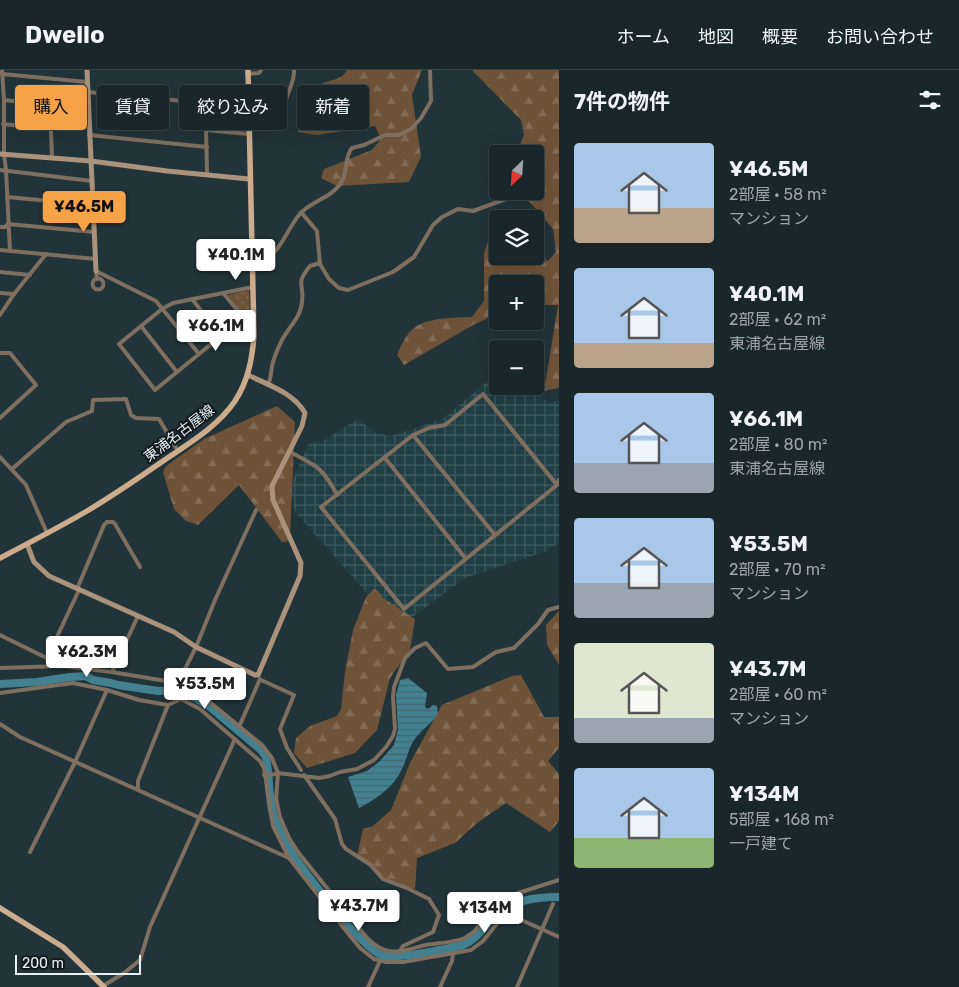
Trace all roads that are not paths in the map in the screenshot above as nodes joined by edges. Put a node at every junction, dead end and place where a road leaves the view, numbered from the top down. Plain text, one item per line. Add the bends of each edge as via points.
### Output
1 (87, 70) edge
2 (261, 70) edge
3 (294, 70) edge
4 (430, 70) edge
5 (2, 72) edge
6 (248, 72) edge
7 (87, 82) junction
8 (1, 83) edge
9 (248, 85) edge
10 (88, 92) junction
11 (287, 94) edge
12 (4, 100) junction
13 (15, 101) edge
14 (179, 101) edge
15 (88, 108) joint
16 (3, 124) junction
17 (15, 125) edge
18 (50, 130) edge
19 (248, 130) edge
20 (248, 134) junction
21 (89, 135) junction
22 (207, 147) junction
23 (2, 154) edge
24 (52, 158) junction
25 (91, 160) junction
26 (0, 170) edge
27 (6, 170) junction
28 (207, 174) junction
29 (250, 179) junction
30 (92, 181) junction
31 (0, 182) edge
32 (6, 182) junction
33 (7, 197) junction
34 (503, 200) edge
35 (0, 204) edge
36 (7, 205) junction
37 (93, 205) junction
38 (301, 212) junction
39 (8, 224) junction
40 (0, 227) edge
41 (94, 232) junction
42 (0, 250) edge
43 (10, 251) junction
44 (46, 254) junction
45 (96, 259) junction
46 (320, 263) junction
47 (253, 265) junction
48 (96, 271) junction
49 (0, 272) edge
50 (30, 275) junction
51 (97, 278) dead end
52 (253, 287) junction
53 (0, 293) edge
54 (14, 294) junction
55 (224, 294) junction
56 (192, 299) junction
57 (162, 308) junction
58 (0, 315) edge
59 (141, 326) junction
60 (222, 336) junction
61 (0, 353) edge
62 (199, 354) junction
63 (177, 372) junction
64 (248, 375) junction
65 (268, 385) junction
66 (0, 418) edge
67 (413, 435) junction
68 (178, 451) junction
69 (290, 452) junction
70 (0, 457) edge
71 (385, 458) junction
72 (12, 469) junction
73 (559, 480) edge
74 (557, 485) junction
75 (337, 495) junction
76 (256, 510) dead end
77 (47, 533) junction
78 (495, 535) junction
79 (27, 544) junction
80 (0, 558) edge
81 (466, 559) junction
82 (140, 567) dead end
83 (78, 589) junction
84 (559, 607) edge
85 (138, 616) junction
86 (0, 635) edge
87 (196, 647) junction
88 (47, 658) junction
89 (63, 666) junction
90 (0, 668) edge
91 (112, 672) junction
92 (259, 677) junction
93 (178, 683) junction
94 (107, 690) junction
95 (0, 692) edge
96 (168, 705) junction
97 (0, 724) edge
98 (239, 727) junction
99 (235, 738) junction
100 (75, 762) junction
101 (300, 770) dead end
102 (277, 773) junction
103 (266, 775) junction
104 (304, 775) junction
105 (138, 790) junction
106 (199, 817) junction
107 (30, 852) dead end
108 (289, 858) junction
109 (559, 880) edge
110 (554, 904) dead end
111 (0, 908) edge
112 (543, 930) junction
113 (559, 937) edge
114 (400, 952) junction
115 (454, 953) junction
116 (380, 961) junction
117 (104, 987) edge
118 (368, 987) edge
119 (440, 987) edge
120 (517, 987) edge

1 - 7 street
2 - 6 street via 259,73
3 - 11 street via 295,78
4 - 38 street via 431,101 416,124 399,135 385,135 352,148 341,184
5 - 7 street
5 - 8 street
6 - 9 main road, 東浦名古屋線
7 - 10 street
8 - 12 street
10 - 14 street
10 - 15 street
12 - 13 street
12 - 16 street
15 - 21 street
16 - 17 street
16 - 23 street
18 - 24 street
19 - 20 main road, 東浦名古屋線
20 - 22 street via 206,130
20 - 29 main road, 東浦名古屋線
21 - 22 street
21 - 25 street
22 - 28 street
23 - 24 street
23 - 27 street
24 - 25 street
25 - 28 street
25 - 30 street
26 - 27 street
27 - 30 street
27 - 32 street
28 - 29 street
29 - 47 main road, 東浦名古屋線
30 - 37 street
31 - 32 street
32 - 33 street
33 - 36 street
33 - 37 street
34 - 46 street via 473,211 458,209 442,217 433,225 414,257 393,272 348,290 339,288 329,279
35 - 36 street
36 - 39 street
37 - 41 street
38 - 46 street via 318,231
38 - 47 street via 270,257
39 - 40 street
39 - 41 street
39 - 43 street
41 - 45 street
42 - 43 street
43 - 44 street
44 - 45 street
44 - 50 street
45 - 48 street
46 - 65 street via 310,266 300,282 302,302 276,353
47 - 52 main road, 東浦名古屋線
48 - 51 street
48 - 57 street via 144,294
49 - 50 street
50 - 54 street
52 - 55 street
52 - 64 main road, 東浦名古屋線 via 254,336
53 - 54 street
54 - 58 street
55 - 56 street
55 - 60 street via 244,318 245,328
56 - 57 street
56 - 60 street
57 - 59 street
57 - 62 street
59 - 63 street
59 - 63 street via 119,344 155,390
60 - 62 street
61 - 66 street via 10,353 36,385
62 - 63 street
64 - 65 street
64 - 68 main road, 東浦名古屋線 via 226,413
65 - 69 street via 294,398 305,414
67 - 71 street
67 - 74 street via 445,424 483,394
67 - 78 street
68 - 72 street via 158,420 136,418 126,399 93,400 92,411 66,422
68 - 77 main road, 東浦名古屋線 via 121,490
69 - 75 street via 317,466
69 - 92 street via 272,486 278,511 301,563 300,576
70 - 72 street
71 - 75 street
71 - 81 street
72 - 77 street via 26,485
73 - 74 street
74 - 78 street
75 - 81 street via 321,507 404,609
76 - 87 street
77 - 79 main road, 東浦名古屋線
78 - 81 street
79 - 80 main road, 東浦名古屋線
79 - 83 street via 41,570
82 - 83 street via 115,524 107,522
83 - 85 street
83 - 88 street
84 - 104 street via 548,610 514,648 496,652 473,667 448,670 426,643 415,648 408,654 394,687 394,729 386,747 374,760 360,768 319,778
85 - 87 street via 174,632
85 - 91 street
86 - 88 street
87 - 92 street
87 - 93 street
88 - 89 street
89 - 90 street
89 - 91 street
91 - 93 street
92 - 98 street
92 - 101 street via 294,694 280,729
93 - 98 street via 206,699
94 - 95 street via 72,683
94 - 96 street
94 - 100 street
96 - 99 street via 181,699 189,702
96 - 105 street via 138,781
97 - 100 street via 20,737
98 - 102 street via 269,753 276,763
99 - 103 street via 260,761
99 - 106 street
100 - 105 street
100 - 107 street
102 - 103 street
102 - 104 street
102 - 114 street via 276,799 280,817 298,852 376,947
103 - 108 street via 273,826
104 - 114 street via 335,819 346,849 371,865 383,879 420,893 434,905 439,915 433,932 403,946
105 - 106 street
106 - 108 street
106 - 117 street via 150,927 141,958
108 - 116 street via 360,948
109 - 114 street via 508,896 465,938
110 - 112 street
111 - 117 main road via 63,947
112 - 113 street
112 - 115 street via 517,918 505,917 474,949
112 - 120 street
115 - 116 street via 403,962
115 - 119 street
116 - 118 street

